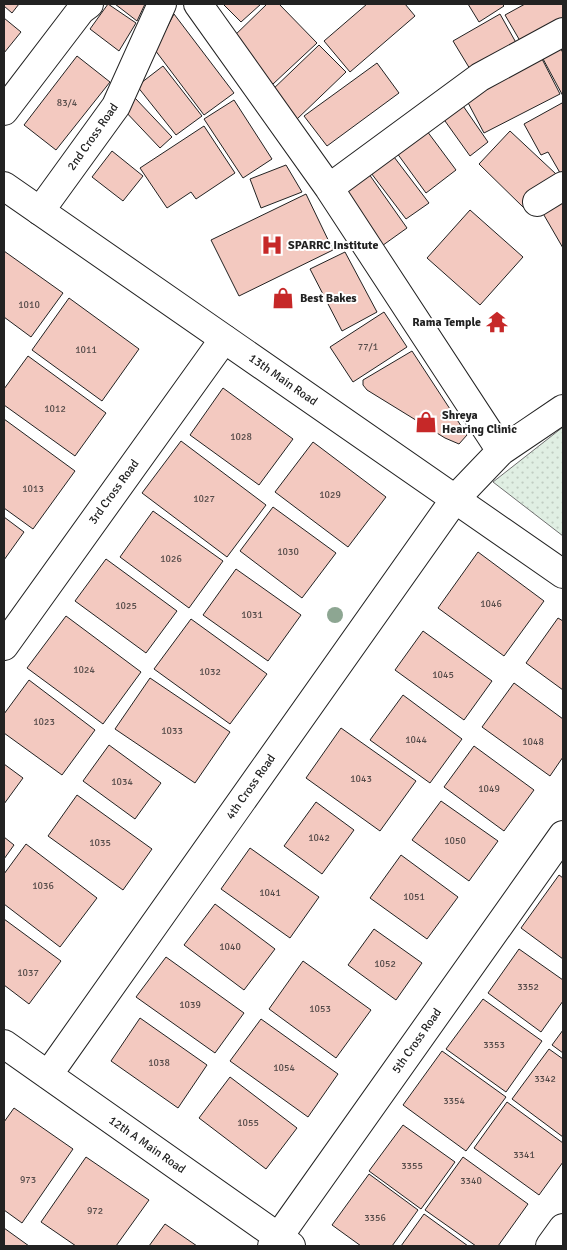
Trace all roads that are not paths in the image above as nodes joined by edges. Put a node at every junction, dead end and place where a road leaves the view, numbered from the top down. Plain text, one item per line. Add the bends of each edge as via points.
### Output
1 (88, 4) edge
2 (162, 4) edge
3 (198, 4) edge
4 (563, 32) edge
5 (4, 111) edge
6 (4, 186) edge
7 (563, 186) edge
8 (329, 188) junction
9 (536, 202) dead end
10 (40, 211) junction
11 (224, 338) junction
12 (563, 409) edge
13 (501, 451) junction
14 (455, 498) junction
15 (563, 574) edge
16 (4, 646) edge
17 (563, 835) edge
18 (4, 1044) edge
19 (48, 1075) junction
20 (563, 1228) edge
21 (280, 1243) edge
22 (550, 1246) edge

1 - 5 street
2 - 10 street, 2nd Cross Road via 116,106
3 - 8 street
4 - 8 street via 480,77
6 - 10 street, 13th Main Road
7 - 9 street
8 - 13 street
10 - 11 street, 13th Main Road
11 - 14 street, 13th Main Road
11 - 16 street, 3rd Cross Road
12 - 13 street, 4th Cross Road
13 - 14 street, 4th Cross Road
14 - 15 street, 13th Main Road
14 - 19 street, 4th Cross Road
17 - 21 street, 5th Cross Road
18 - 19 street, 12th A Main Road
19 - 21 street, 12th A Main Road
20 - 22 street

